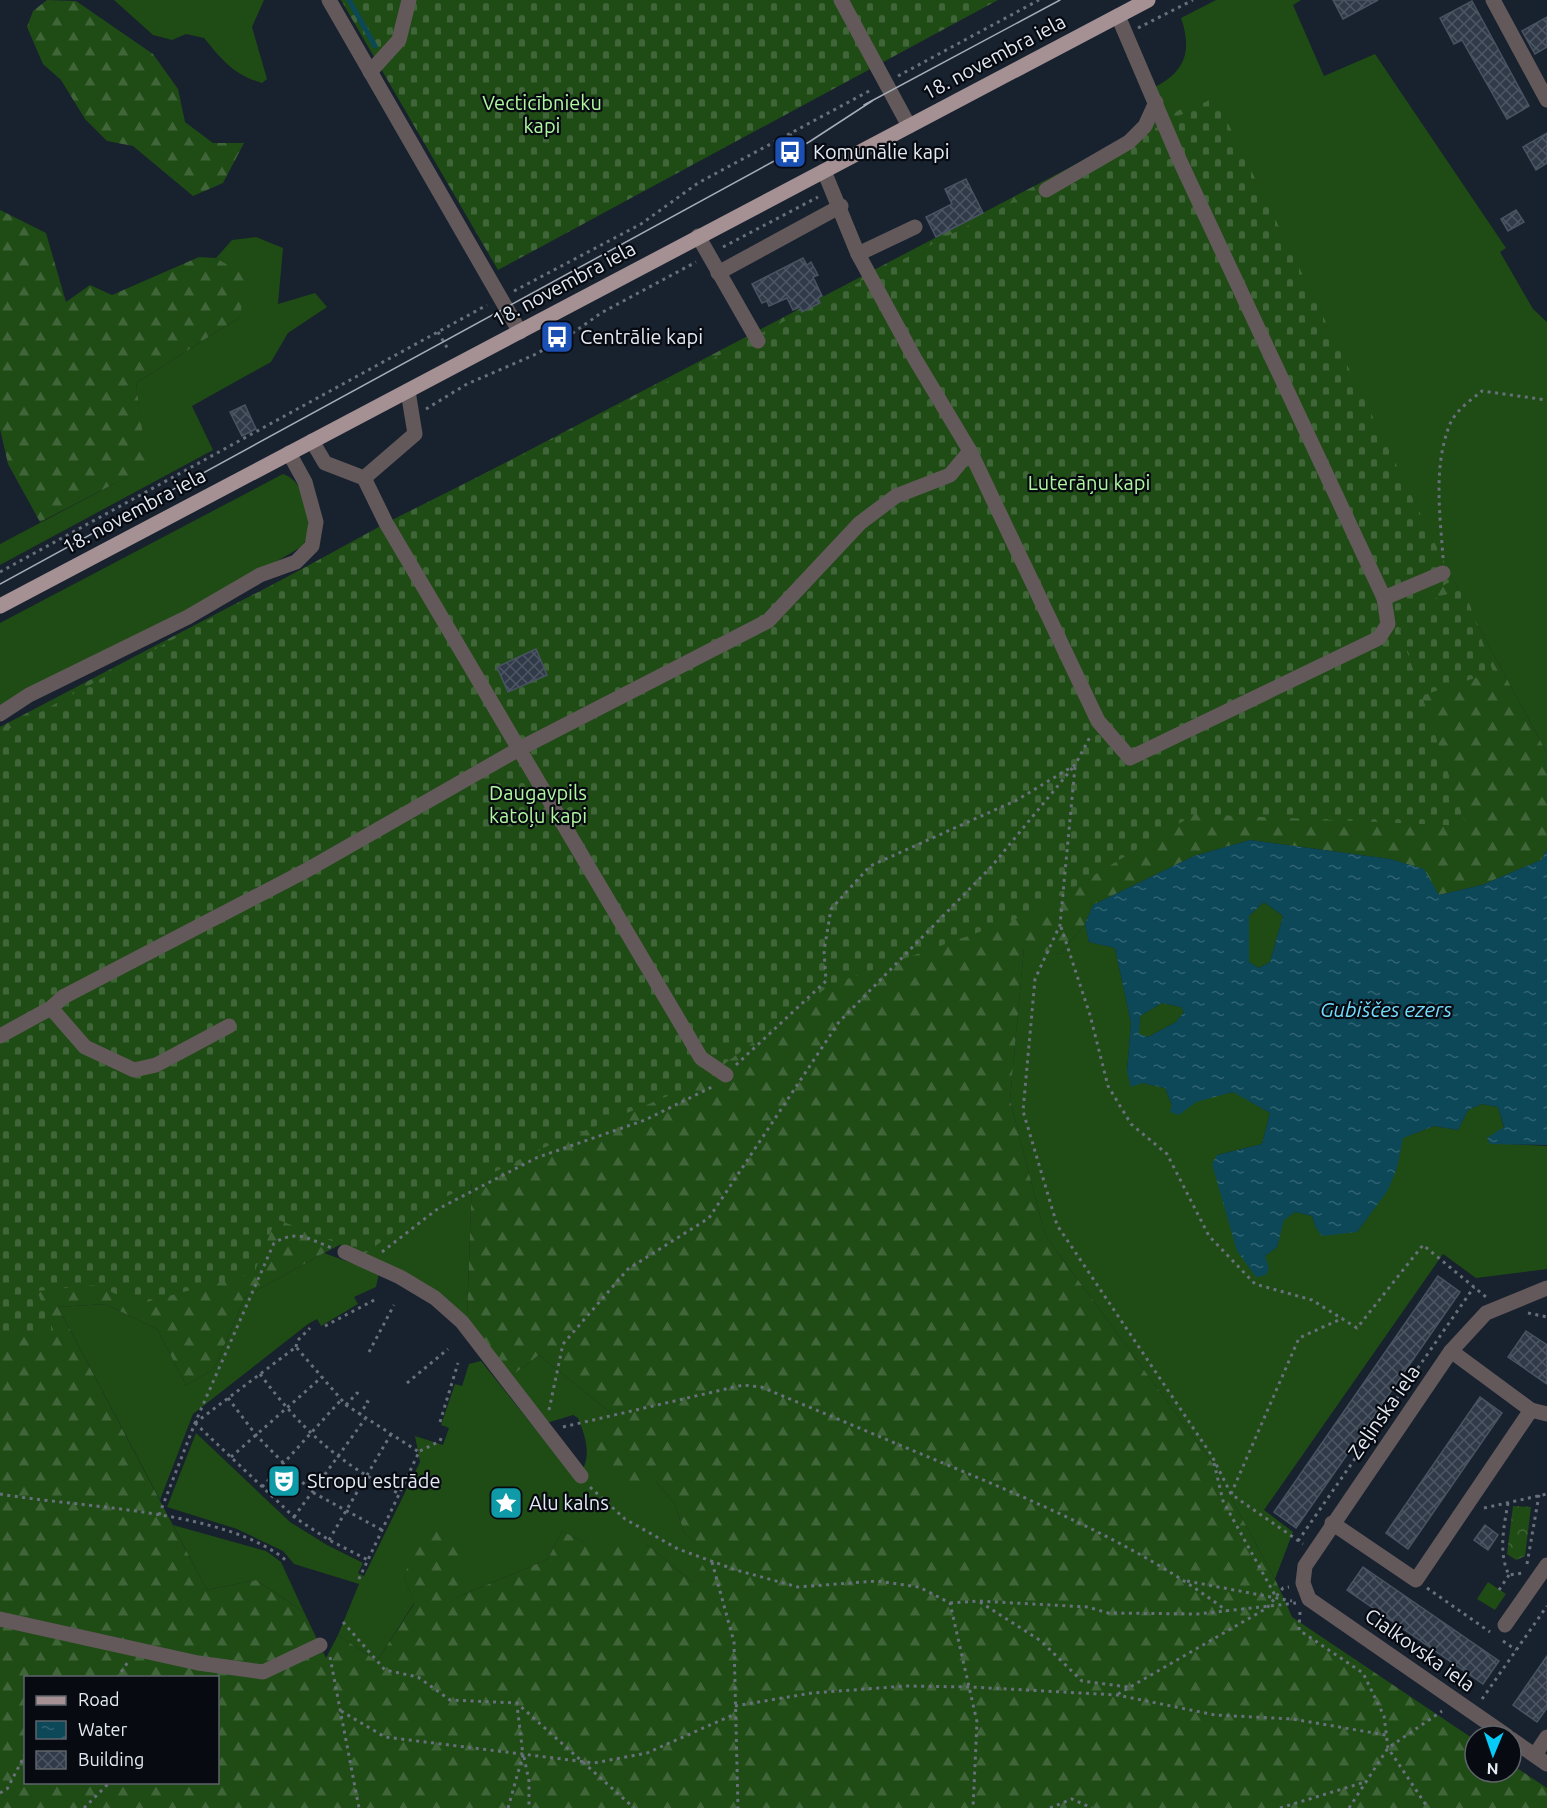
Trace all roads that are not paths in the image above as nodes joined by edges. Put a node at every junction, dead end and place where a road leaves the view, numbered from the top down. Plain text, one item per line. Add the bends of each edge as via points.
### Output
1 (329, 0) edge
2 (409, 0) edge
3 (841, 0) edge
4 (1148, 0) edge
5 (1493, 0) edge
6 (1118, 16) junction
7 (370, 72) junction
8 (1547, 100) edge
9 (1156, 102) junction
10 (909, 126) junction
11 (824, 171) junction
12 (1046, 190) dead end
13 (840, 206) junction
14 (915, 227) dead end
15 (698, 236) junction
16 (858, 254) junction
17 (718, 273) junction
18 (520, 332) junction
19 (758, 341) dead end
20 (408, 391) junction
21 (312, 441) junction
22 (970, 451) junction
23 (289, 453) junction
24 (364, 478) junction
25 (1443, 573) road end
26 (1384, 598) junction
27 (0, 606) edge
28 (0, 714) edge
29 (519, 749) junction
30 (51, 1008) junction
31 (229, 1026) dead end
32 (0, 1036) edge
33 (726, 1075) road end
34 (345, 1252) road end
35 (1547, 1288) edge
36 (1451, 1351) junction
37 (1531, 1410) junction
38 (1547, 1414) edge
39 (581, 1476) road end
40 (1332, 1523) junction
41 (1547, 1565) edge
42 (1305, 1601) joint
43 (0, 1619) edge
44 (1505, 1625) dead end
45 (324, 1649) road end
46 (1489, 1724) edge
47 (1547, 1737) edge
48 (1523, 1747) edge
49 (1541, 1759) edge

1 - 7 street
2 - 7 street via 399,40
3 - 10 street
4 - 6 main road, 18. novembra iela
5 - 8 street
6 - 9 street
6 - 10 main road, 18. novembra iela
7 - 18 street
9 - 12 street via 1145,126 1129,142
9 - 26 street
10 - 11 main road, 18. novembra iela
11 - 13 street
11 - 15 main road, 18. novembra iela
13 - 16 street
13 - 17 street
14 - 16 street
15 - 17 street
15 - 18 main road, 18. novembra iela
16 - 22 street
17 - 19 street
18 - 20 main road, 18. novembra iela
20 - 21 main road, 18. novembra iela
20 - 24 street via 415,434
21 - 23 main road, 18. novembra iela
21 - 24 street via 325,463
22 - 26 street via 1098,721 1130,758 1379,638 1388,624
22 - 29 street via 950,475 896,496 860,523 768,621
23 - 27 main road, 18. novembra iela
23 - 28 street via 305,482 316,522 312,546 296,561 260,575 188,617 29,695
24 - 29 street via 386,523
25 - 26 street
29 - 30 street via 307,870 63,997
29 - 33 street via 701,1058
30 - 31 street via 85,1047 134,1070 156,1065
30 - 32 street
34 - 39 street via 400,1277 435,1298 462,1322
35 - 36 street, Zeļinska iela via 1485,1313
36 - 37 street
36 - 40 street, Zeļinska iela
37 - 38 street
37 - 40 street via 1416,1580
40 - 42 street, Zeļinska iela via 1305,1566
41 - 44 street via 1531,1576
42 - 46 street, Cialkovska iela
43 - 45 street via 198,1663 262,1672
47 - 49 street
48 - 49 street

